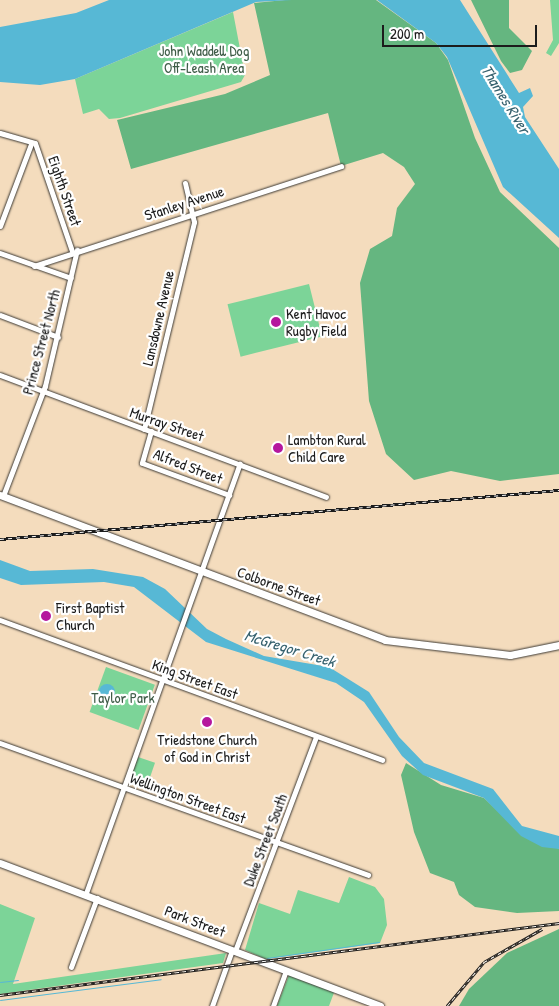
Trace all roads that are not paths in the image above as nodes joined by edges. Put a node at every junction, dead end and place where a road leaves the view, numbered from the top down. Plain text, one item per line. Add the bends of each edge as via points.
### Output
1 (0, 133) edge
2 (31, 144) junction
3 (341, 166) dead end
4 (185, 183) dead end
5 (194, 214) junction
6 (0, 226) edge
7 (74, 251) junction
8 (0, 253) edge
9 (34, 266) junction
10 (71, 278) junction
11 (0, 315) edge
12 (58, 337) junction
13 (0, 376) edge
14 (42, 392) junction
15 (144, 429) junction
16 (151, 430) junction
17 (240, 464) junction
18 (229, 495) junction
19 (2, 496) edge
20 (326, 497) dead end
21 (200, 572) junction
22 (0, 620) edge
23 (559, 645) edge
24 (162, 681) junction
25 (316, 737) junction
26 (0, 743) edge
27 (382, 760) dead end
28 (123, 787) junction
29 (277, 844) junction
30 (0, 863) edge
31 (368, 875) dead end
32 (86, 893) junction
33 (97, 898) junction
34 (234, 950) junction
35 (71, 967) dead end
36 (286, 971) junction
37 (212, 1006) edge
38 (273, 1006) edge
39 (380, 1006) edge

1 - 2 street
2 - 6 street
2 - 7 street, Eighth Street via 39,154
3 - 5 street, Stanley Avenue
4 - 5 street
5 - 7 street, Stanley Avenue
5 - 15 street, Lansdowne Avenue
7 - 9 street, Stanley Avenue
7 - 10 street, Prince Street North
8 - 9 street
9 - 10 street
10 - 12 street, Prince Street North
11 - 12 street
12 - 14 street, Prince Street North
13 - 14 street, Murray Street
14 - 15 street, Murray Street
14 - 19 street, Prince Street North
15 - 16 street, Murray Street
16 - 17 street, Murray Street
16 - 18 street, Alfred Street via 142,463
17 - 18 street
17 - 20 street, Murray Street
18 - 21 street
19 - 21 street, Colborne Street
21 - 23 street, Colborne Street via 385,640 510,656
21 - 24 street
22 - 24 street, King Street East
24 - 25 street, King Street East
24 - 28 street
25 - 27 street, King Street East
25 - 29 street, Duke Street South
26 - 28 street, Wellington Street East
28 - 29 street, Wellington Street East
28 - 32 street
29 - 31 street, Wellington Street East
29 - 34 street, Duke Street South
30 - 32 street, Park Street
32 - 33 street, Park Street
33 - 34 street, Park Street
33 - 35 street
34 - 36 street, Park Street
34 - 37 street, Duke Street South
36 - 38 street
36 - 39 street, Park Street

